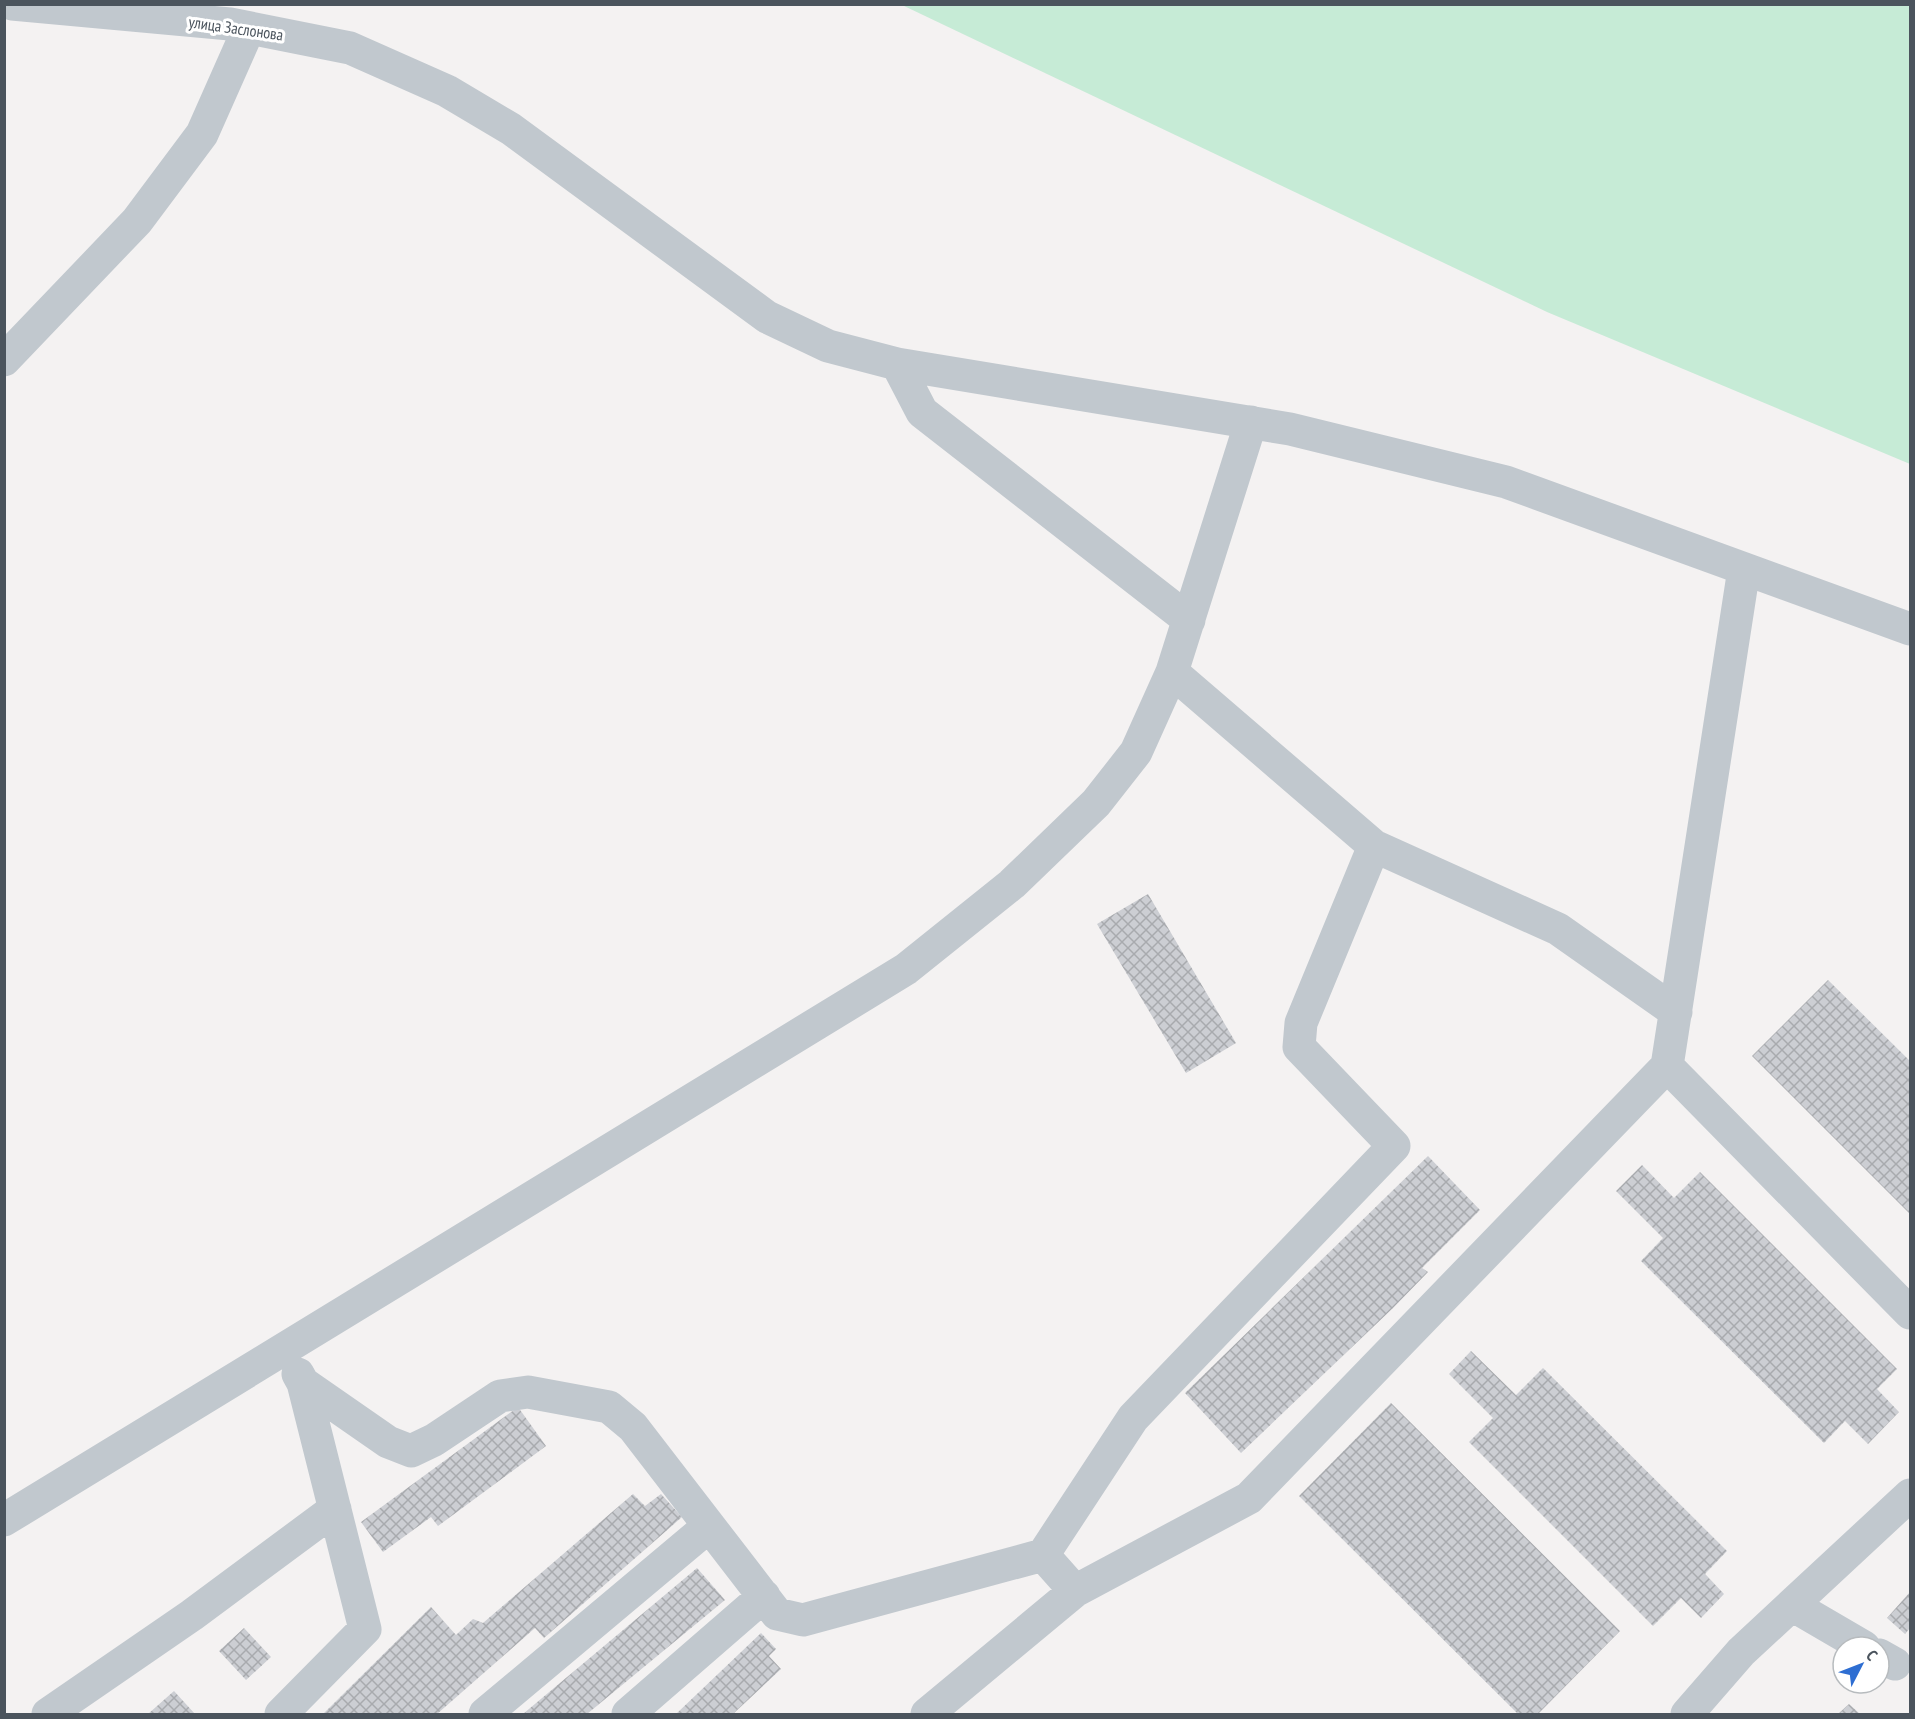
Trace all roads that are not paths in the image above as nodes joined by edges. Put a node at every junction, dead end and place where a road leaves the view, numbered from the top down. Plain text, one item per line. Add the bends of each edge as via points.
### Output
1 (12, 4) edge
2 (249, 28) junction
3 (4, 360) edge
4 (897, 364) junction
5 (1251, 422) junction
6 (1744, 569) junction
7 (1189, 620) junction
8 (1911, 629) edge
9 (1172, 672) junction
10 (1374, 846) junction
11 (1676, 1012) junction
12 (1667, 1066) junction
13 (1911, 1313) edge
14 (282, 1350) junction
15 (303, 1383) junction
16 (1911, 1495) edge
17 (335, 1509) junction
18 (4, 1520) edge
19 (709, 1526) junction
20 (1043, 1555) junction
21 (1075, 1591) junction
22 (764, 1596) junction
23 (1792, 1605) junction
24 (1843, 1635) edge
25 (48, 1714) edge
26 (281, 1714) edge
27 (485, 1714) edge
28 (628, 1714) edge
29 (927, 1714) edge
30 (1688, 1714) edge

1 - 2 street, улица Заслонова
2 - 3 street via 202,134 137,221
2 - 4 street, улица Заслонова via 350,48 447,91 511,129 767,317 828,346
4 - 5 street, улица Заслонова
4 - 7 street via 922,412
5 - 6 street, улица Заслонова via 1506,482
5 - 7 street
6 - 8 street, улица Заслонова
6 - 11 street
7 - 9 street
9 - 10 street
9 - 14 street via 1136,752 1096,803 1012,884 906,969
10 - 11 street via 1558,929
10 - 20 street via 1301,1023 1299,1047 1394,1146 1133,1418
11 - 12 street
12 - 13 street
12 - 21 street via 1249,1498
14 - 15 street
14 - 18 street
15 - 17 street
15 - 19 street via 388,1442 411,1450 434,1440 500,1396 528,1392 609,1407 633,1427
16 - 23 street
17 - 25 street via 192,1615
17 - 26 street via 365,1629
19 - 22 street
19 - 27 street
20 - 21 street
20 - 22 street via 803,1620 777,1614
21 - 29 street
22 - 28 street
23 - 24 street
23 - 30 street via 1741,1652

